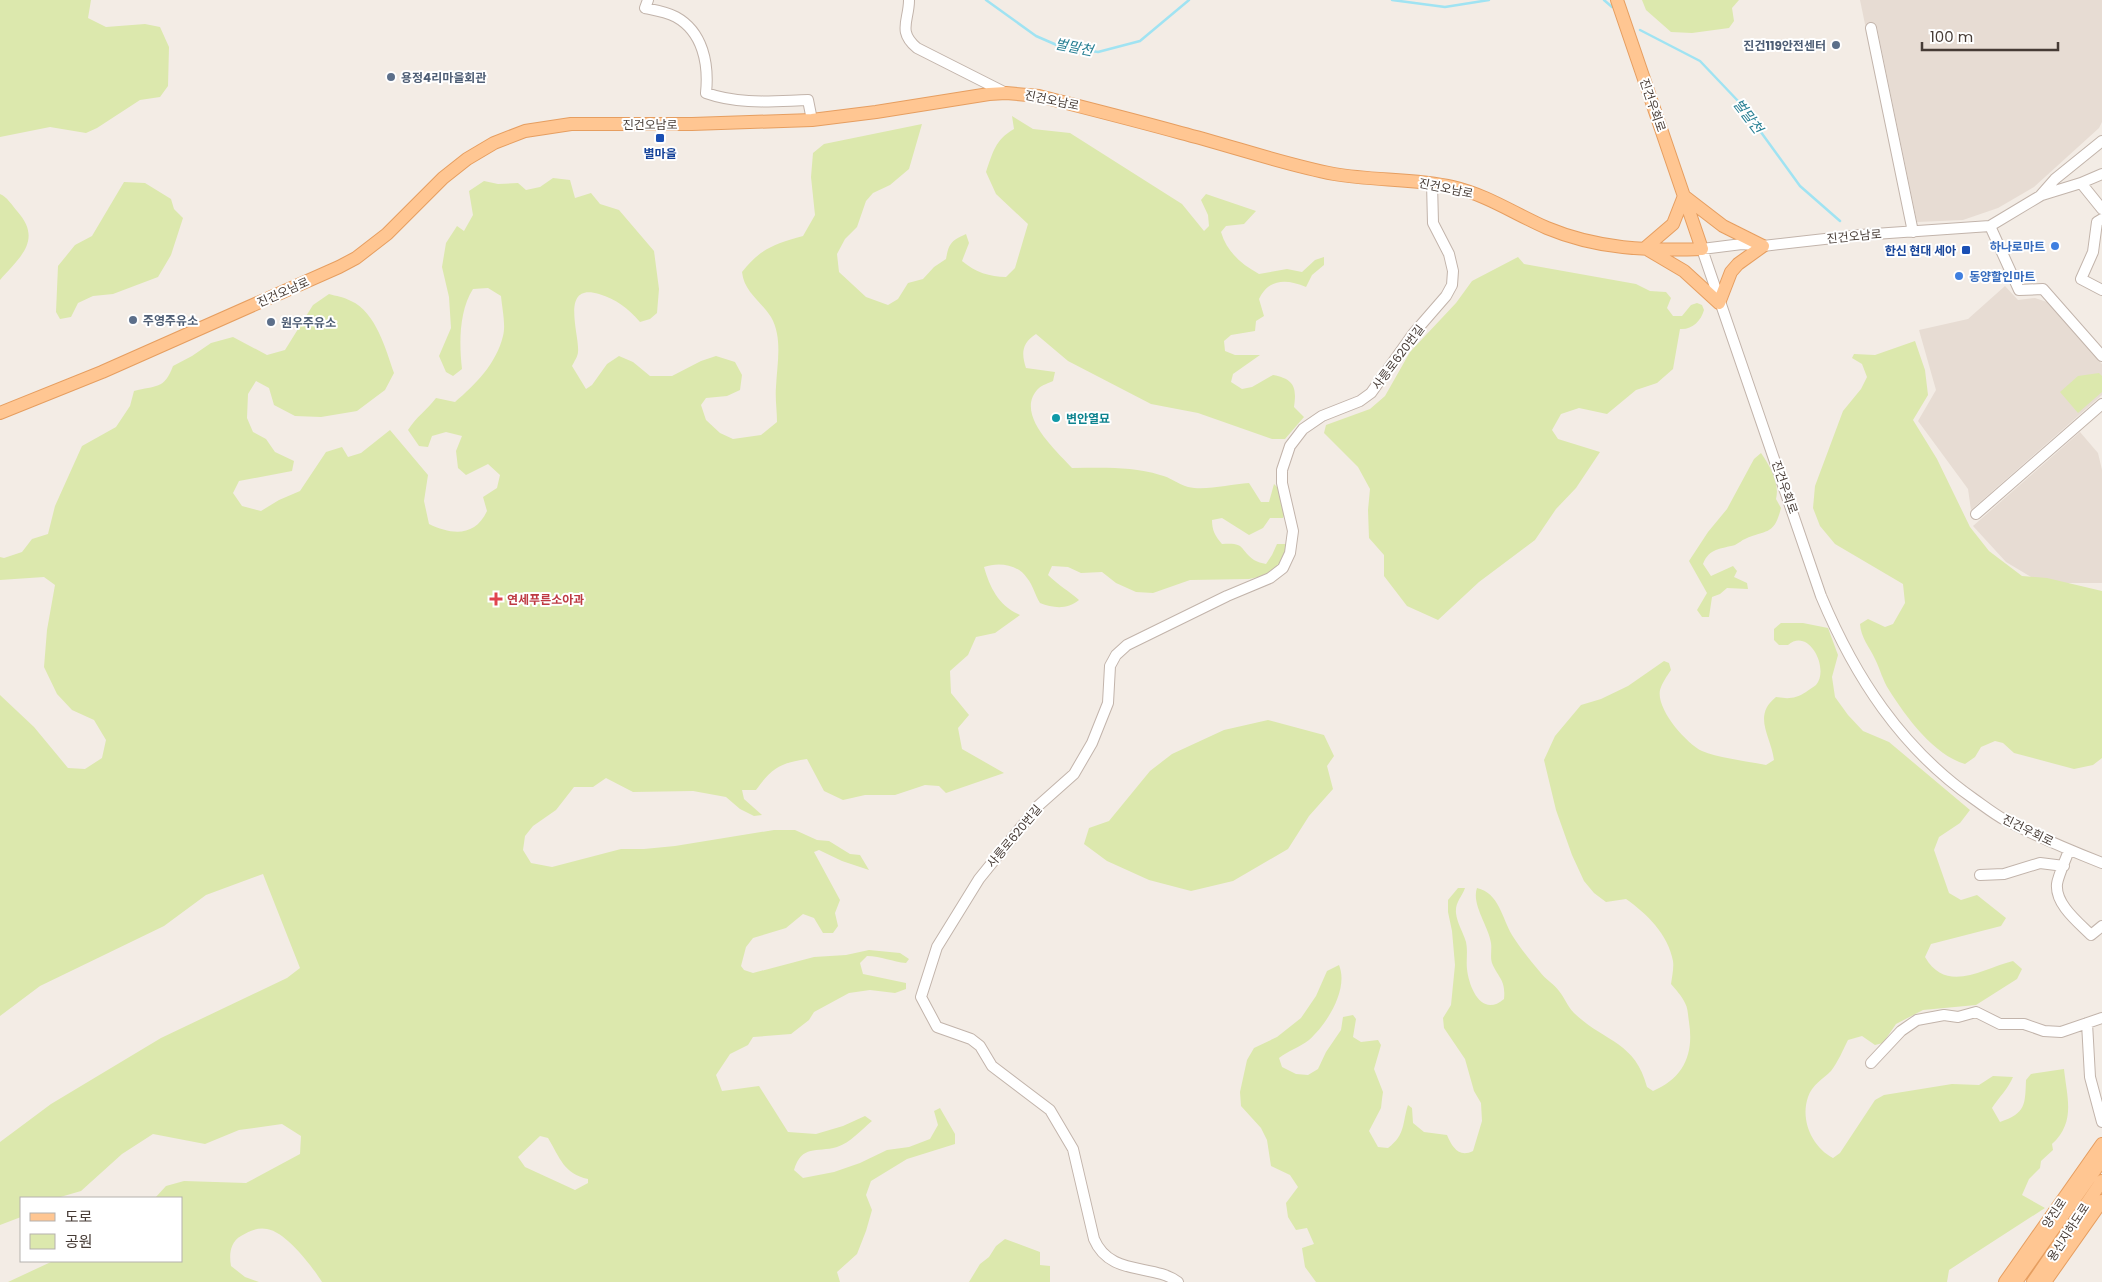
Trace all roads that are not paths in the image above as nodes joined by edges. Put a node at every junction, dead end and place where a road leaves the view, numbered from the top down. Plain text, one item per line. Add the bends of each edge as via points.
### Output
1 (648, 0) edge
2 (909, 0) edge
3 (1617, 0) edge
4 (1871, 28) dead end
5 (1006, 93) junction
6 (812, 120) junction
7 (2102, 141) edge
8 (2102, 174) edge
9 (1432, 183) junction
10 (2081, 183) junction
11 (1684, 196) junction
12 (2040, 196) junction
13 (2102, 209) edge
14 (2102, 219) edge
15 (1990, 226) junction
16 (1913, 232) junction
17 (1763, 246) junction
18 (1645, 248) junction
19 (1702, 249) junction
20 (2102, 290) edge
21 (1719, 303) junction
22 (2102, 356) edge
23 (2102, 404) edge
24 (0, 413) edge
25 (1976, 514) dead end
26 (2069, 850) junction
27 (2102, 863) edge
28 (2064, 866) junction
29 (1980, 875) dead end
30 (2102, 926) edge
31 (2102, 1018) edge
32 (2087, 1024) junction
33 (1871, 1063) dead end
34 (2102, 1122) edge
35 (2102, 1144) edge
36 (2102, 1160) edge
37 (2102, 1181) edge
38 (2102, 1201) edge
39 (1178, 1282) edge
40 (2005, 1282) edge
41 (2016, 1282) edge
42 (2033, 1282) edge
43 (2045, 1282) edge

1 - 6 street via 645,8 674,15 692,30 706,62 706,93 746,102 808,100
2 - 5 street via 905,30 911,43
3 - 11 main road, 진건우회로
4 - 16 street
5 - 6 main road, 진건오남로
5 - 9 main road, 진건오남로 via 1038,96 1356,178
6 - 24 main road, 진건오남로 via 571,124 541,127 509,136 460,163 387,234 356,258 110,368
7 - 12 street, 진건오남로 via 2055,179
8 - 10 street
9 - 18 main road, 진건오남로 via 1471,192 1580,240 1604,246
9 - 39 street, 사릉로620번길 via 1433,223 1449,254 1452,285 1371,393 1360,401 1322,416 1303,430 1290,446 1282,470 1282,484 1293,531 1290,552 1283,568 1270,578 1127,645 1116,655 1110,666 1108,703 1092,743 1074,774 1038,806 978,880 937,947 921,997 937,1027 972,1038 992,1066 1050,1110 1073,1150 1099,1250 1122,1264 1166,1275
10 - 12 street
10 - 13 street
11 - 17 main road via 1723,226
11 - 18 main road via 1673,224
11 - 19 main road, 진건우회로
12 - 15 street, 진건오남로
14 - 20 street via 2097,222 2093,252 2081,279
15 - 16 street, 진건오남로
15 - 22 street via 2019,290 2043,289
16 - 17 street, 진건오남로
17 - 19 street, 진건오남로 via 1742,244
17 - 21 main road via 1731,272
18 - 19 main road, 진건오남로
18 - 21 main road via 1684,272
19 - 21 street, 진건우회로
21 - 26 street, 진건우회로 via 1821,596 1861,675 1894,724 1951,782 2004,820
23 - 25 street
26 - 27 street, 진건우회로
26 - 28 street
28 - 29 street via 2040,863 2004,874
28 - 30 street via 2057,883 2060,898 2070,914 2091,935
31 - 32 street
32 - 33 street via 2061,1032 2044,1031 2024,1024 2000,1024 1976,1012 1958,1017 1944,1015 1916,1020
32 - 34 street via 2090,1077
35 - 40 main road, 양진로
36 - 41 main road, 용신지하도로
37 - 42 main road, 용신지하도로
38 - 43 main road

